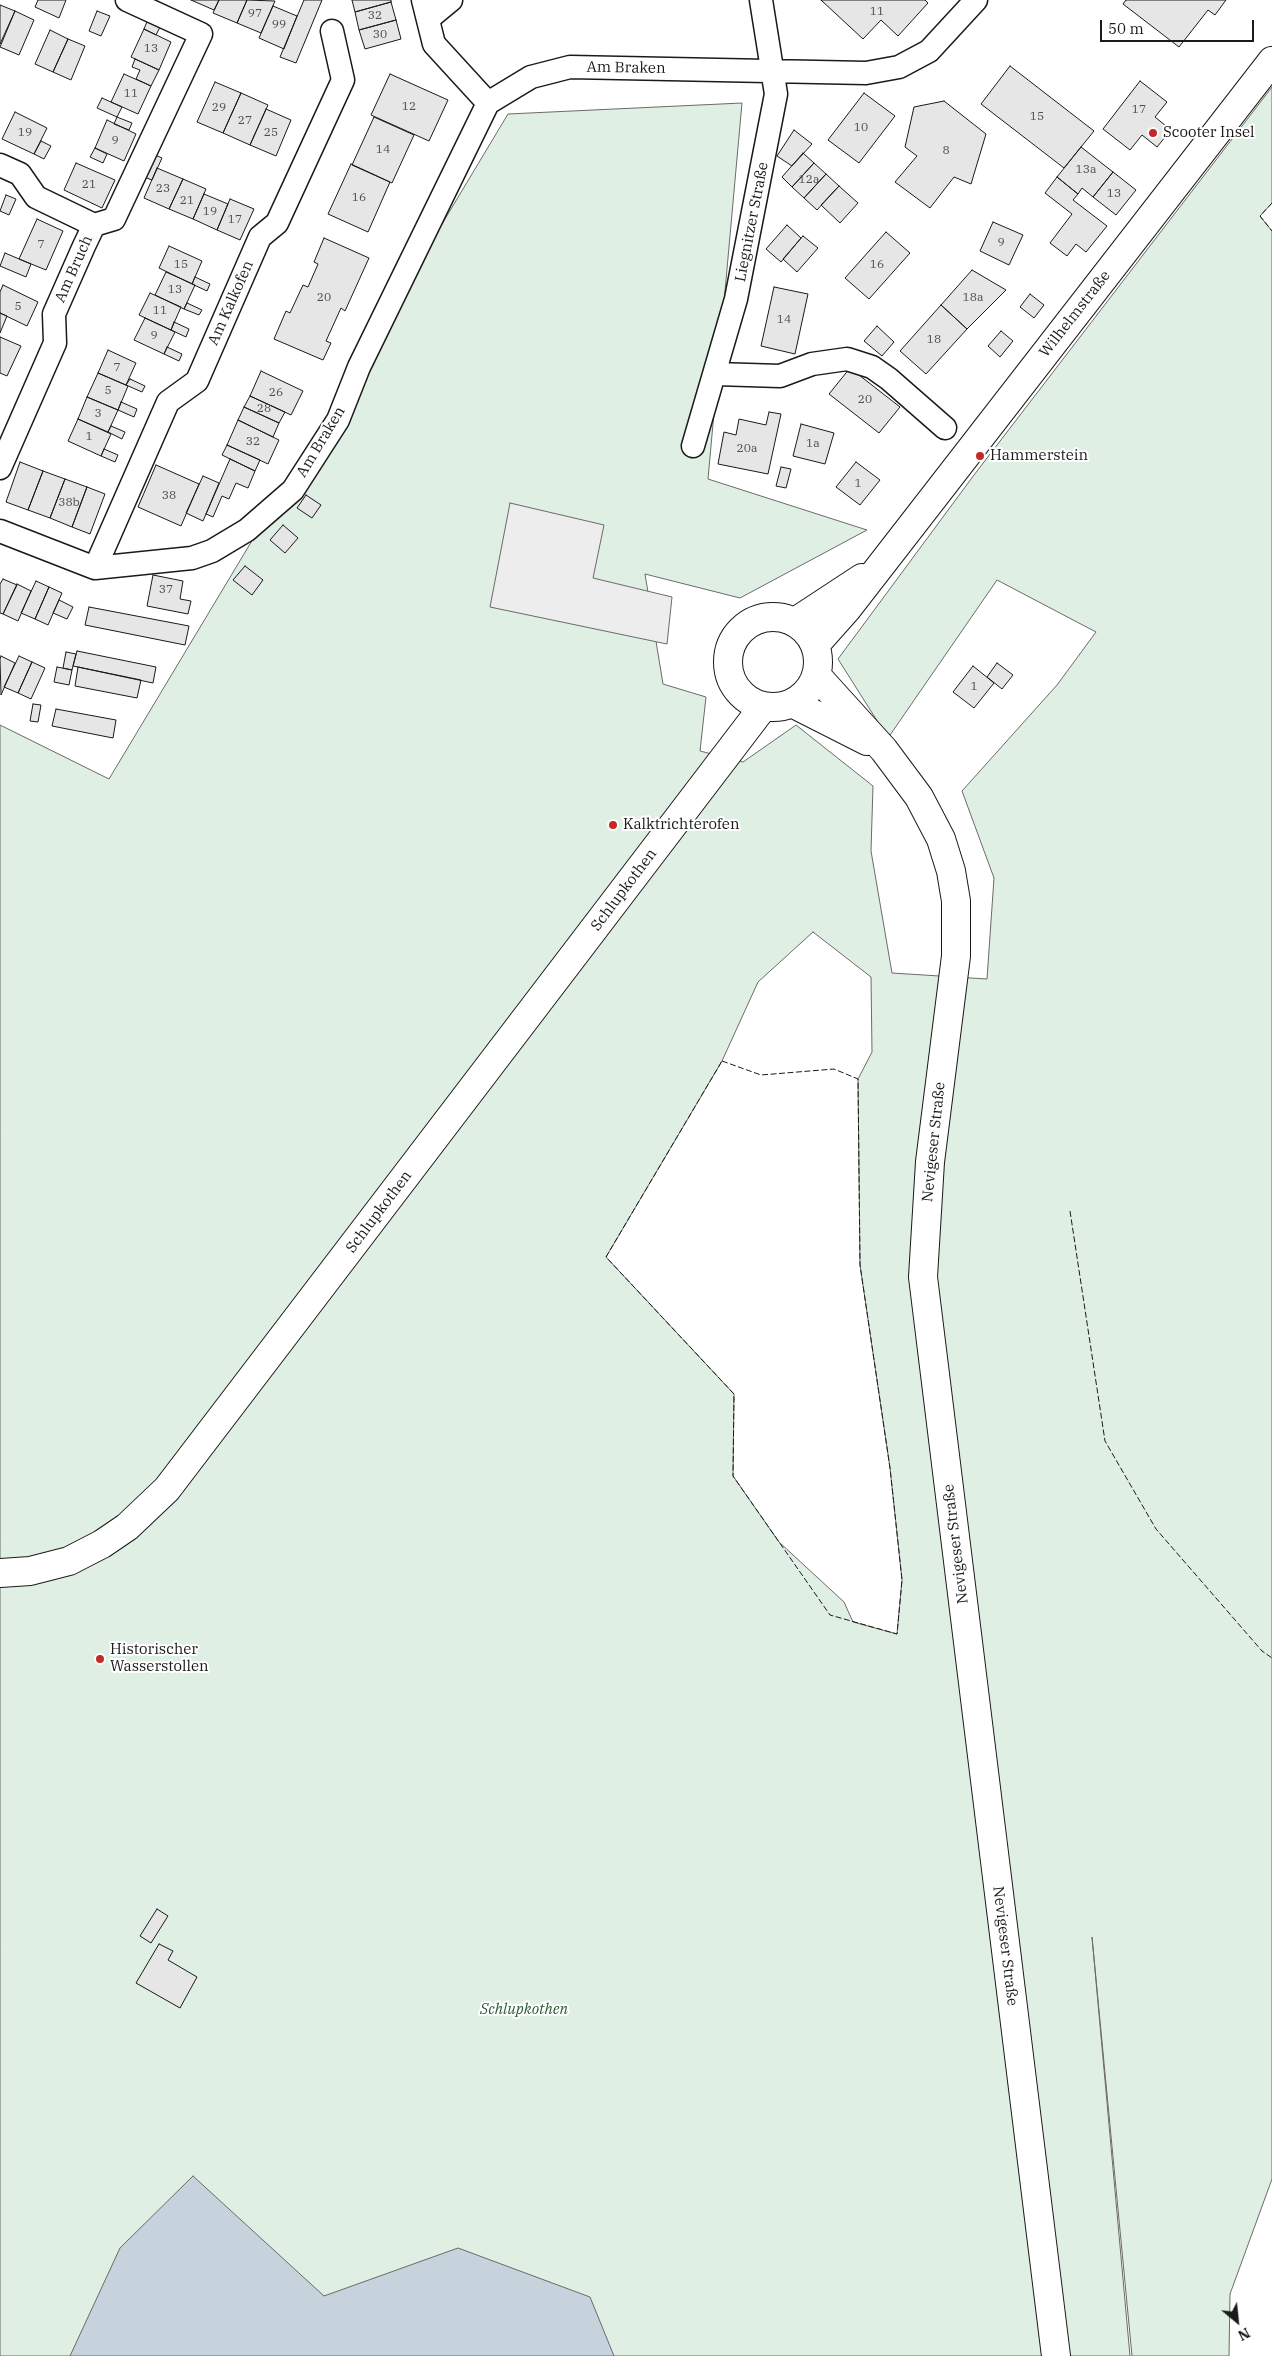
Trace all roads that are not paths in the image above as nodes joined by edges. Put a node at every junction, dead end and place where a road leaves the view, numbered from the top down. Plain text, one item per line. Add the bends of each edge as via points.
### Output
1 (127, 0) edge
2 (451, 0) edge
3 (761, 0) edge
4 (976, 0) edge
5 (426, 9) edge
6 (332, 31) dead end
7 (1272, 61) edge
8 (772, 69) junction
9 (488, 103) junction
10 (0, 165) edge
11 (94, 225) junction
12 (716, 374) junction
13 (945, 428) dead end
14 (693, 446) dead end
15 (0, 468) edge
16 (0, 530) edge
17 (878, 567) junction
18 (95, 568) junction
19 (795, 622) junction
20 (815, 645) junction
21 (820, 679) junction
22 (740, 694) junction
23 (798, 706) junction
24 (763, 707) junction
25 (858, 730) junction
26 (706, 781) junction
27 (0, 1573) edge
28 (1056, 2356) edge

1 - 11 street, Am Bruch via 201,34 114,219
2 - 5 street
3 - 8 street, Liegnitzer Straße
4 - 8 street via 929,51 899,67 866,73
5 - 9 street via 434,44
6 - 18 street, Am Kalkofen via 343,80 277,223 260,237 197,381 168,402
7 - 17 main road, Wilhelmstraße
8 - 9 street, Am Braken via 570,67 531,77
8 - 12 street, Liegnitzer Straße via 776,94 767,145 736,299
9 - 18 street, Am Braken via 359,367 338,420 293,490 247,530 212,551 192,558
10 - 11 street via 20,174 36,197
11 - 15 street, Am Bruch via 54,314 55,343
12 - 13 street via 780,376 812,364 847,359 872,367
12 - 14 street, Liegnitzer Straße
16 - 18 street, Am Braken
17 - 19 main road, Wilhelmstraße
17 - 20 main road, Wilhelmstraße
19 - 20 main road
19 - 22 main road via 780,617 764,618 747,624 735,637 727,656 727,670
20 - 21 main road
21 - 23 main road via 801,698
21 - 25 main road, Nevigeser Straße
22 - 24 main road
22 - 26 main road, Schlupkothen via 735,715
23 - 24 main road
23 - 25 main road, Nevigeser Straße
24 - 26 main road, Schlupkothen
25 - 28 main road, Nevigeser Straße via 884,750 919,797 942,839 956,901 956,956 930,1162 923,1276
26 - 27 main road, Schlupkothen via 167,1488 128,1527 102,1544 68,1561 30,1571

